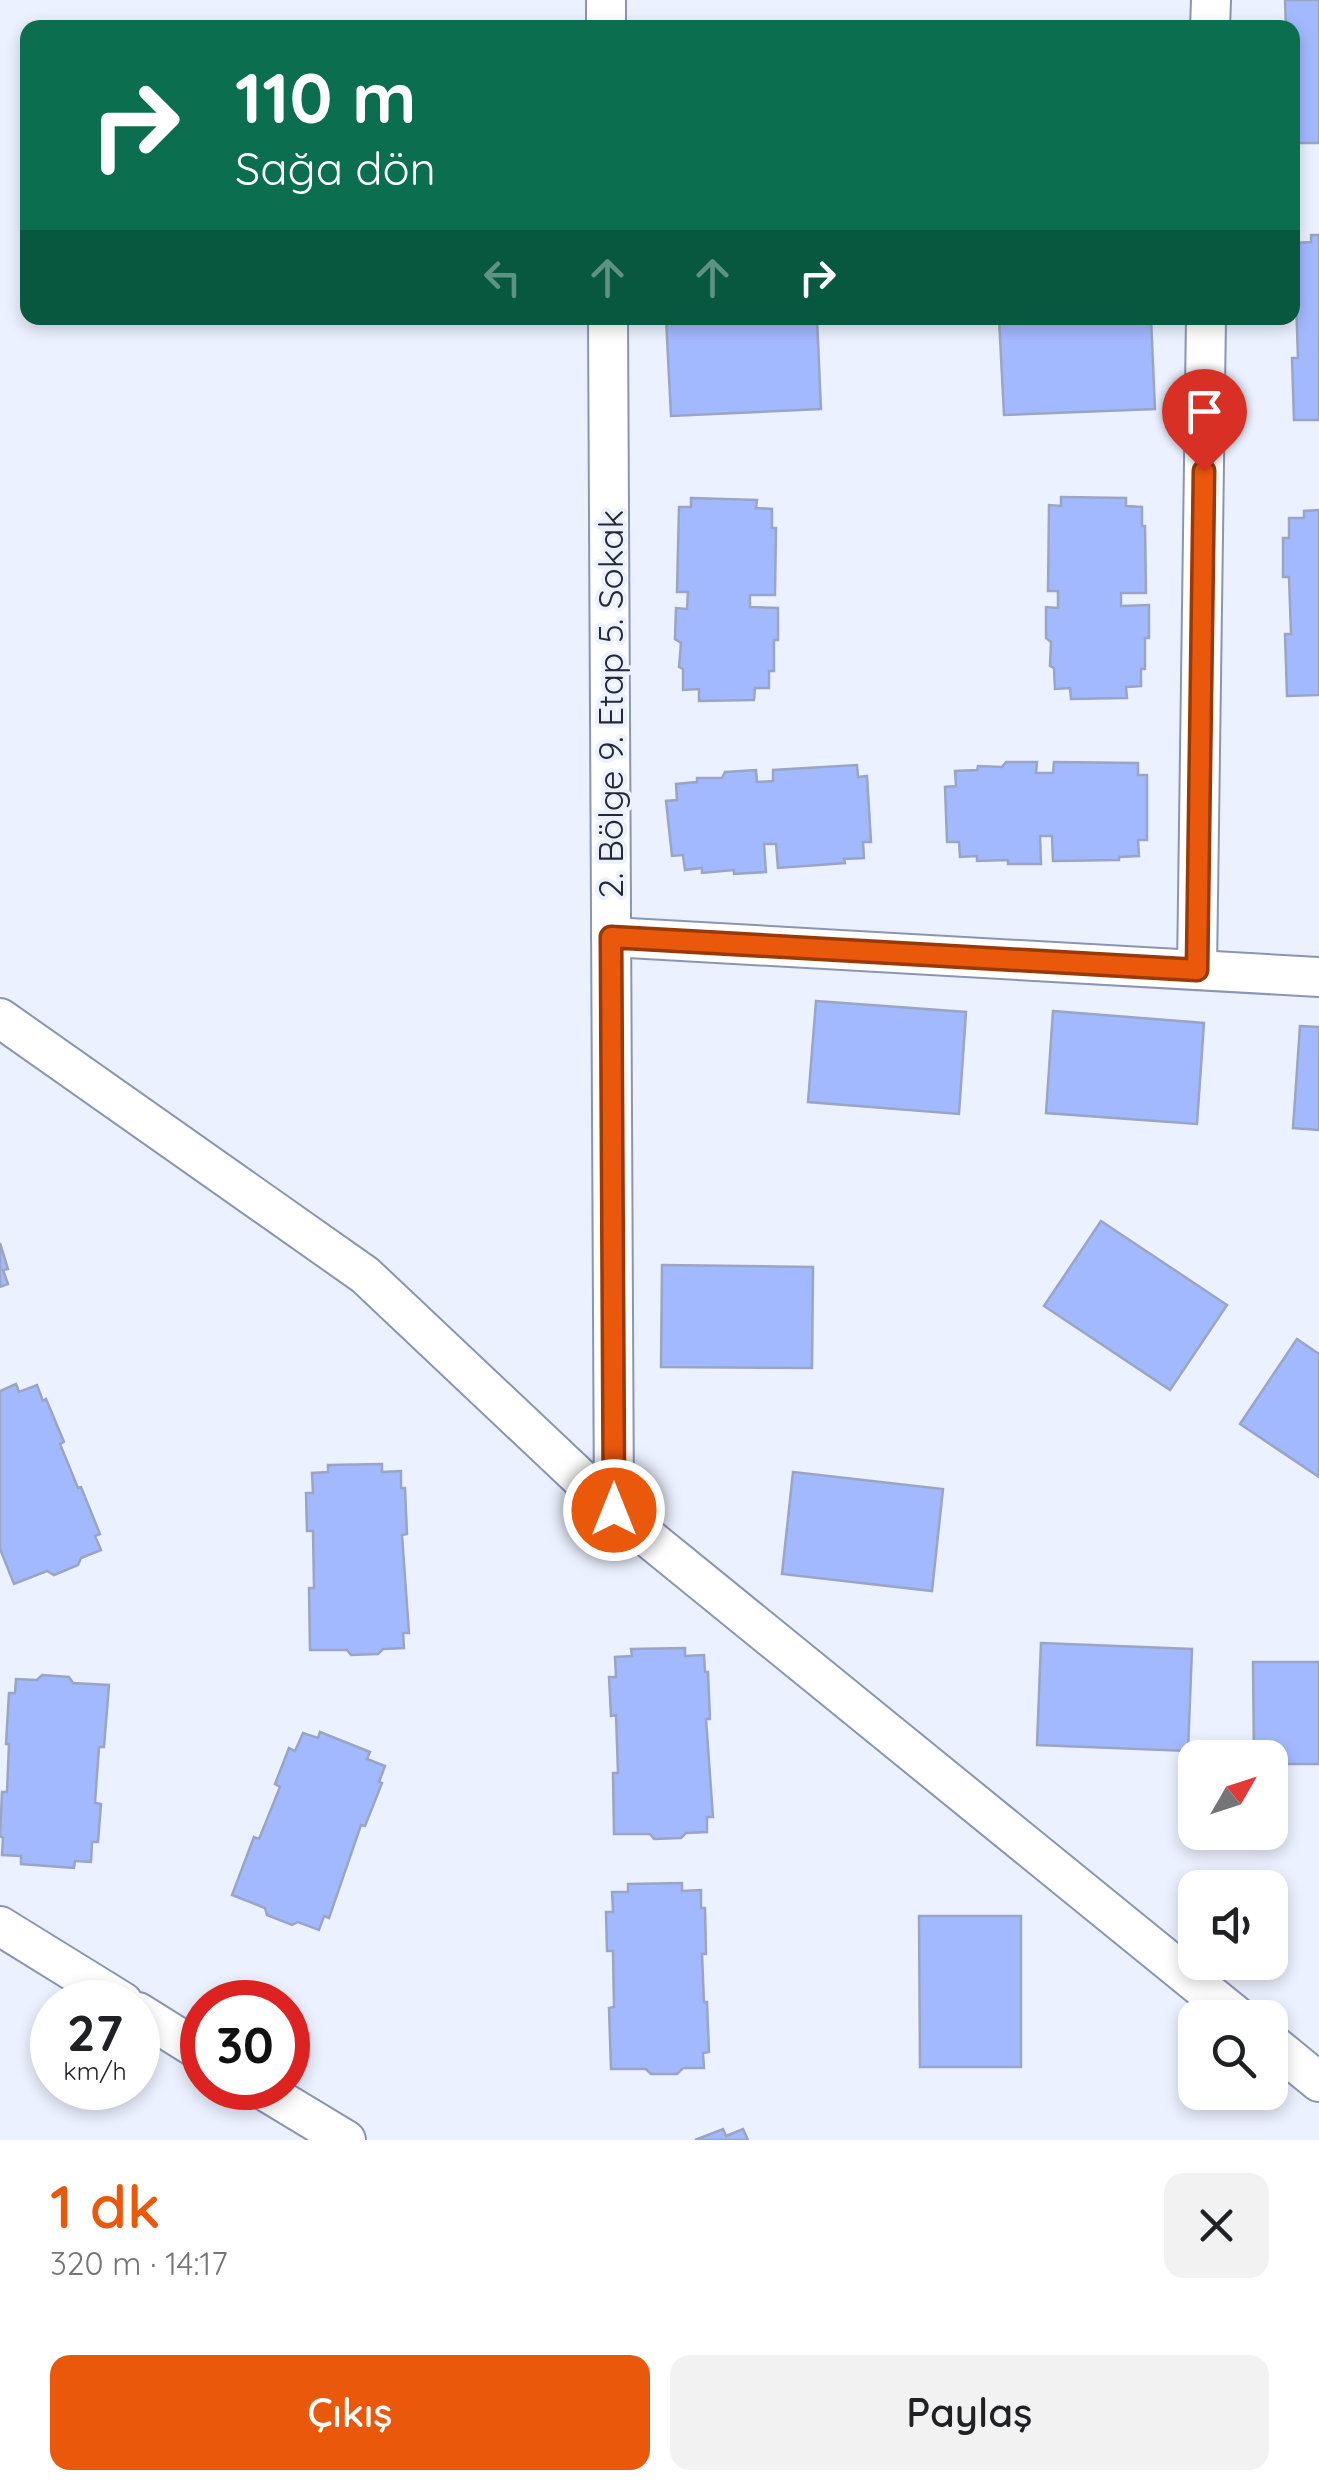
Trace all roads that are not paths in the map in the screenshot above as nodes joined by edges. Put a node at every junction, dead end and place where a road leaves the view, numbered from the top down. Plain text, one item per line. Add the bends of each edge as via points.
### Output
1 (608, 325) edge
2 (1206, 325) edge
3 (611, 937) junction
4 (1197, 970) junction
5 (1319, 977) edge
6 (0, 1018) edge
7 (614, 1510) junction
8 (0, 1926) edge
9 (87, 1980) edge
10 (1217, 2000) edge
11 (1288, 2057) edge
12 (1319, 2082) edge
13 (296, 2110) edge
14 (346, 2140) edge

1 - 3 street, 2. Bölge 9. Etap 5. Sokak
2 - 4 street
3 - 4 street
3 - 7 street, 2. Bölge 9. Etap 5. Sokak
4 - 5 street
6 - 7 street via 365,1275
7 - 10 street
8 - 9 street
11 - 12 street
13 - 14 street

